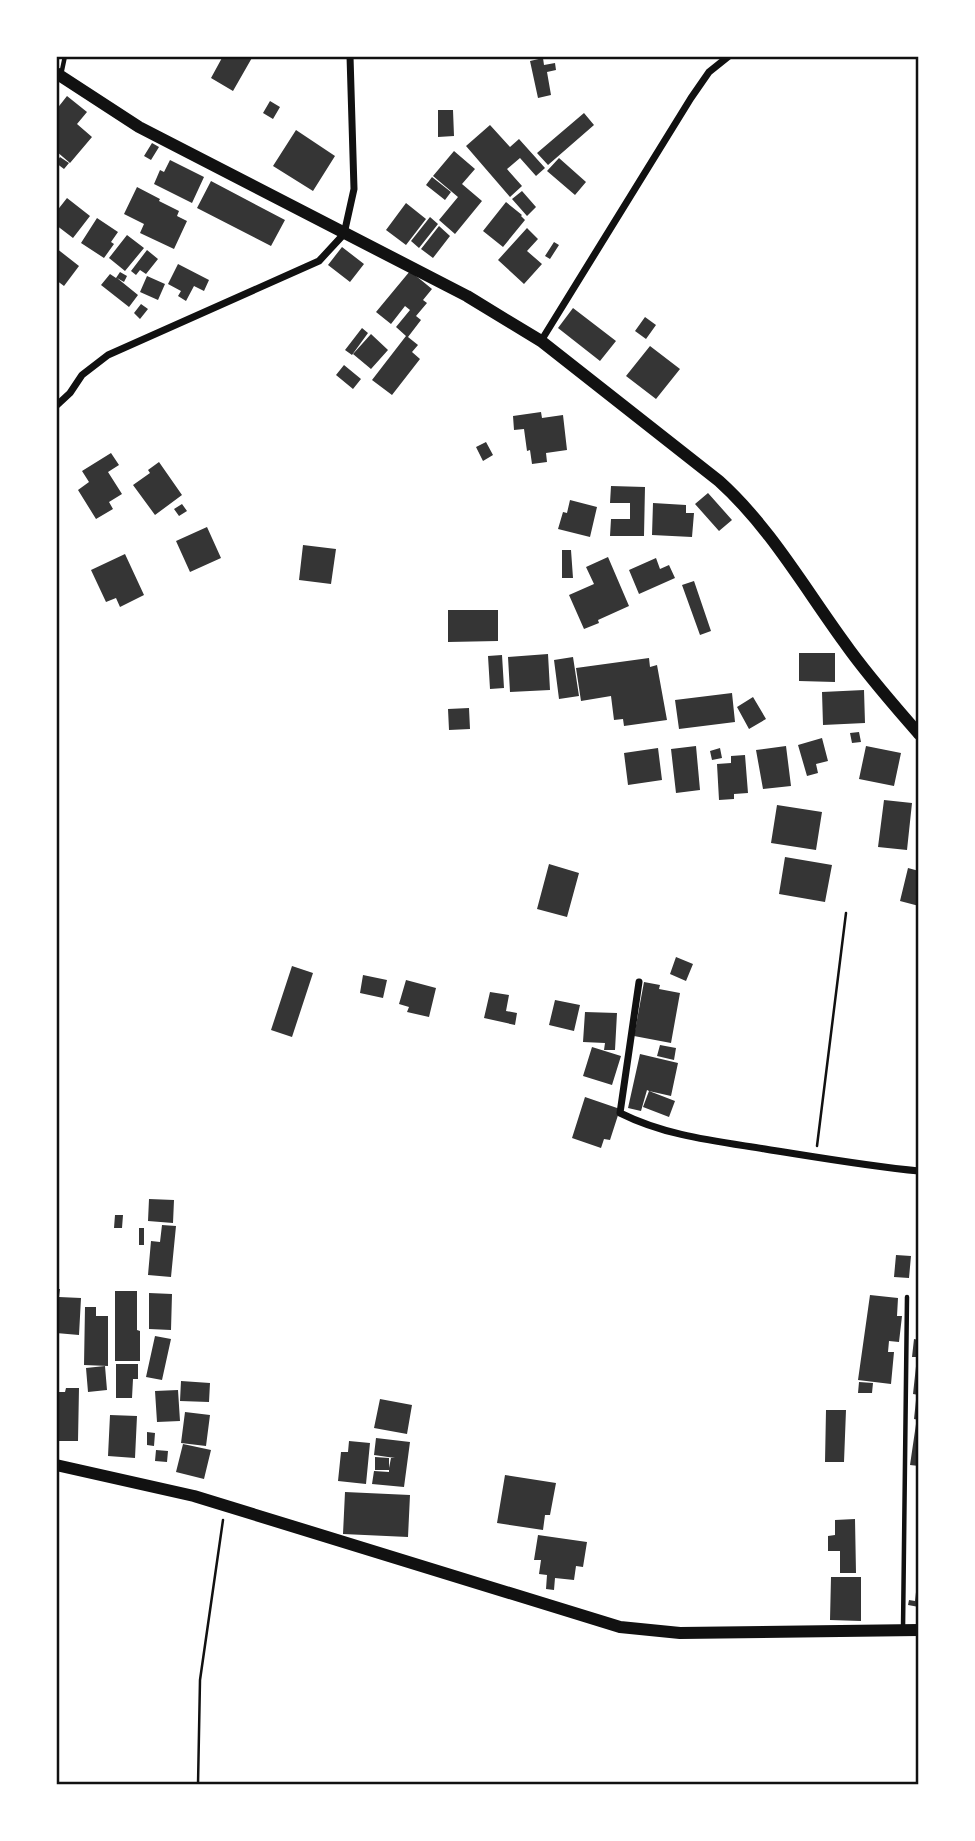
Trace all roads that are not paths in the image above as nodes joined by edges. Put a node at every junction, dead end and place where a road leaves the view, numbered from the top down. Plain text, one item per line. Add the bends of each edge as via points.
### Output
1 (65, 56) edge
2 (350, 56) edge
3 (729, 56) edge
4 (59, 74) edge
5 (344, 234) junction
6 (541, 341) junction
7 (56, 406) edge
8 (919, 734) edge
9 (639, 982) dead end
10 (919, 1171) edge
11 (907, 1297) dead end
12 (56, 1465) edge
13 (903, 1630) junction
14 (919, 1630) edge

1 - 4 lane
2 - 5 street via 354,189
3 - 6 street via 709,72 691,98
4 - 5 street via 139,127
5 - 6 street via 467,296
5 - 7 street via 319,261 108,355 82,375
6 - 8 street via 740,500 877,686
9 - 10 street via 620,1113 647,1127 687,1137
11 - 13 lane
12 - 13 street via 194,1496 620,1627 680,1633
13 - 14 street

